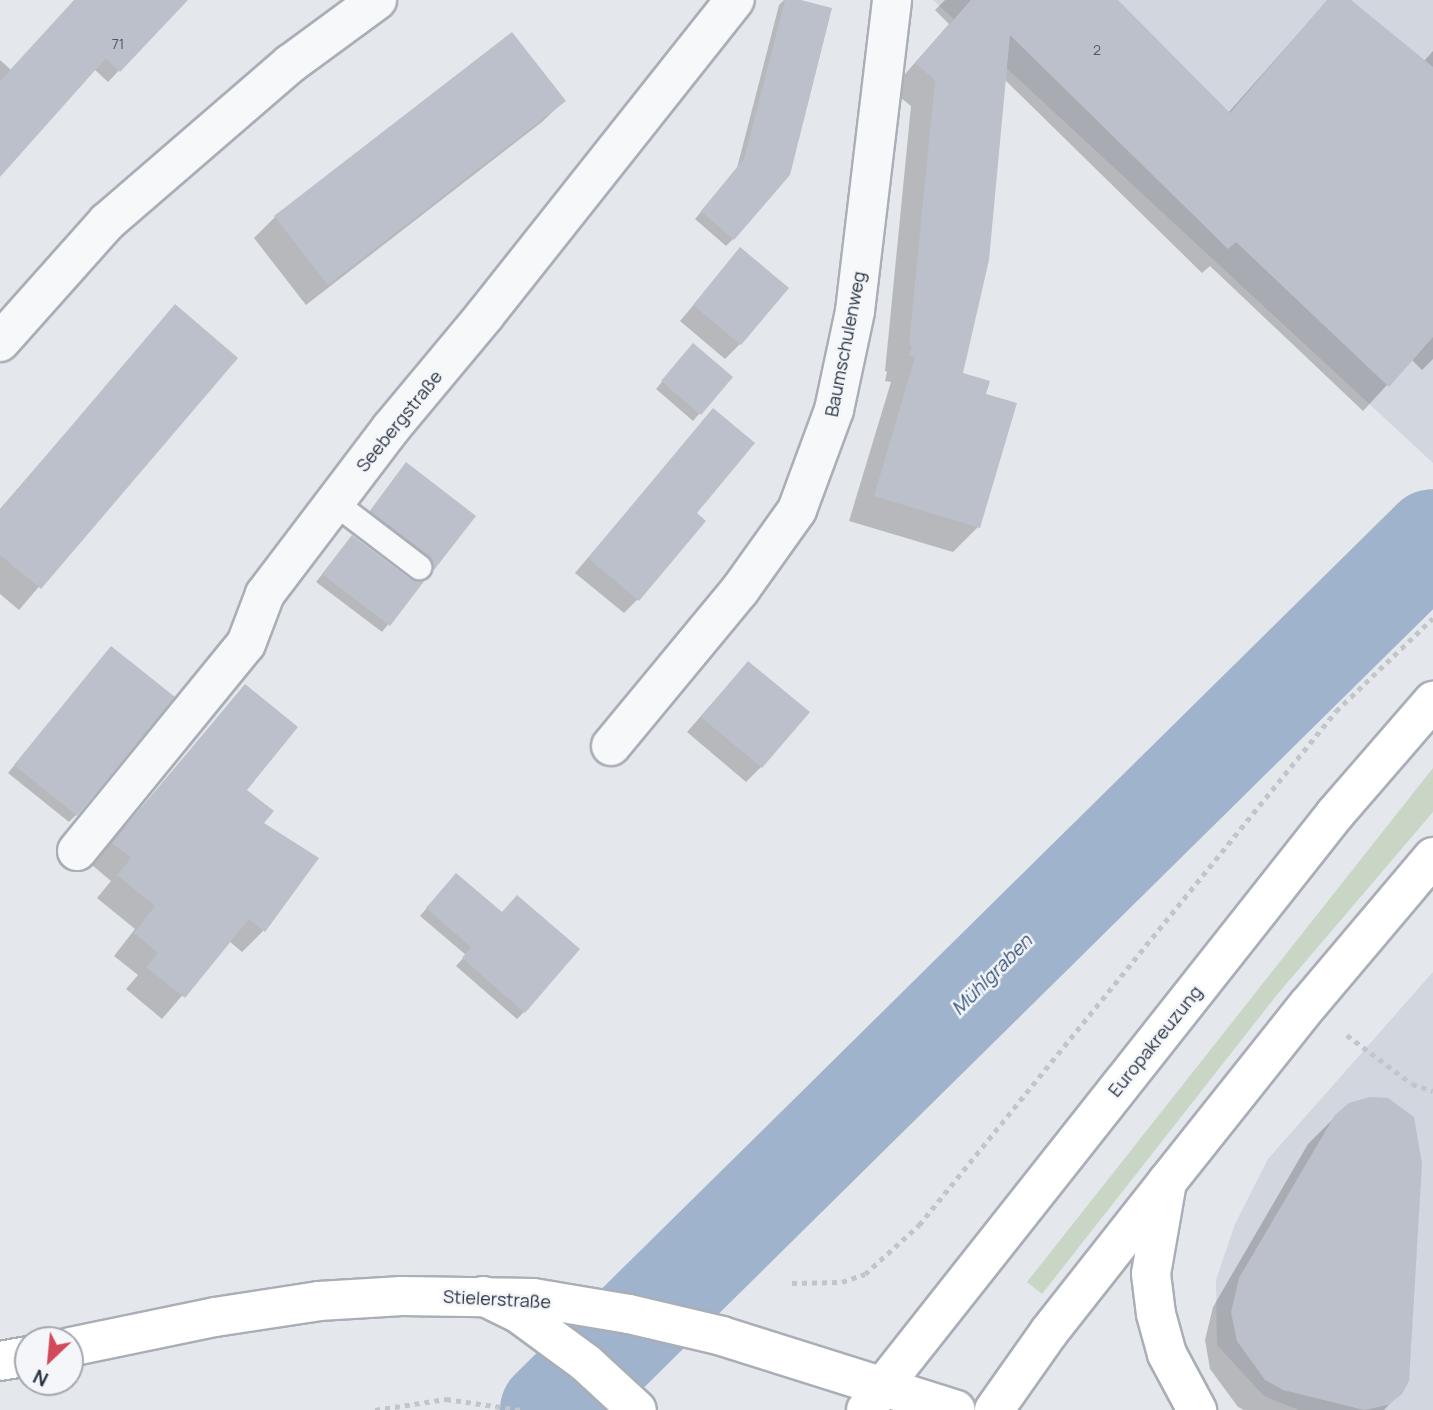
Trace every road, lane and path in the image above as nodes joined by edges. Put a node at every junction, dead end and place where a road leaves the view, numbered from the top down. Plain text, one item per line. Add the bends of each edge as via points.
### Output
1 (377, 0) edge
2 (735, 0) edge
3 (892, 0) edge
4 (0, 342) edge
5 (335, 503) junction
6 (419, 567) dead end
7 (1433, 618) edge
8 (1433, 701) edge
9 (611, 746) dead end
10 (77, 850) dead end
11 (1433, 857) edge
12 (1308, 1005) junction
13 (1433, 1091) edge
14 (1167, 1182) junction
15 (792, 1283) dead end
16 (525, 1306) junction
17 (84, 1344) edge
18 (875, 1398) edge
19 (375, 1410) edge
20 (521, 1410) edge
21 (637, 1410) edge
22 (956, 1410) edge
23 (993, 1410) edge
24 (1197, 1410) edge

1 - 4 street via 290,64 107,222
2 - 5 street, Seebergstraße
3 - 9 street, Baumschulenweg via 855,311 834,410 797,510 740,590
5 - 6 lane
5 - 10 street, Seebergstraße via 265,594 246,644
7 - 15 path via 1335,711 919,1225 865,1274 842,1282
8 - 18 main road, Europakreuzung via 1326,825
11 - 12 main road
12 - 13 path via 1412,1084
12 - 14 main road
14 - 23 main road
14 - 24 main road via 1151,1274 1167,1354
16 - 17 main road, Stielerstraße via 483,1296 319,1301
16 - 18 main road, Stielerstraße via 629,1314 722,1336
16 - 21 main road
18 - 22 main road, Stielerstraße
19 - 20 path via 446,1399

